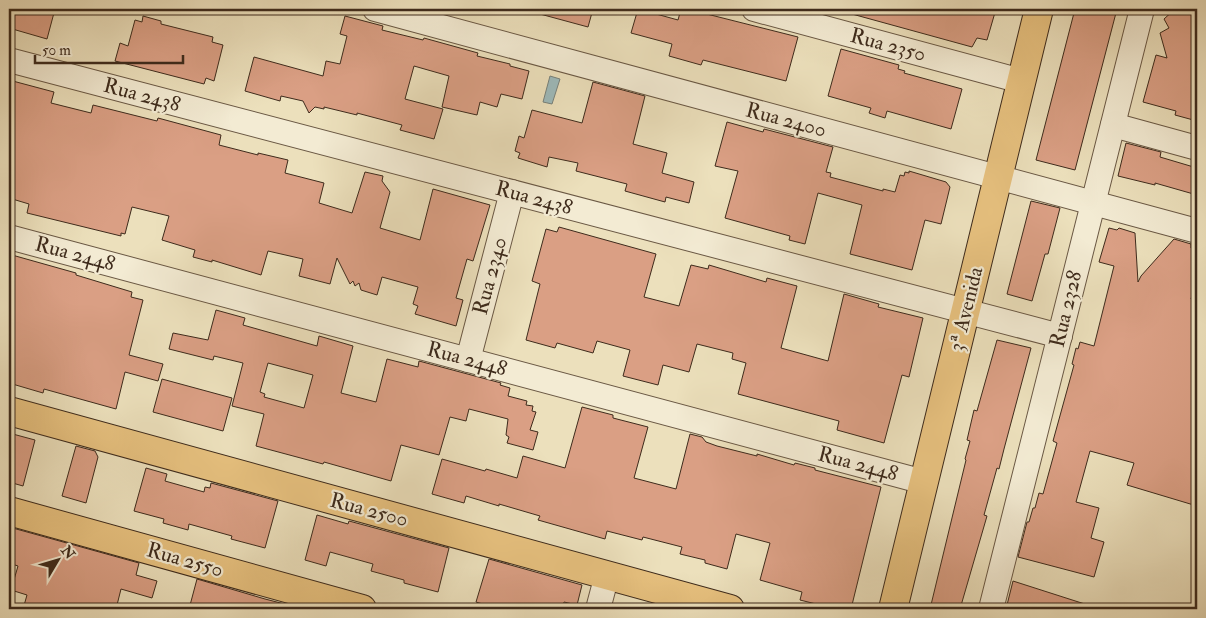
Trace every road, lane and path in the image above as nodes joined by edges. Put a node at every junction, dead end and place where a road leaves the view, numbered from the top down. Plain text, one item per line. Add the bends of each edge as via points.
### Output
1 (375, 9) edge
2 (754, 9) edge
3 (1039, 9) edge
4 (1142, 9) edge
5 (9, 60) edge
6 (1021, 81) junction
7 (1113, 125) junction
8 (1197, 148) edge
9 (998, 177) junction
10 (512, 192) junction
11 (1093, 203) junction
12 (1197, 231) edge
13 (9, 236) edge
14 (966, 311) junction
15 (1060, 336) junction
16 (468, 360) junction
17 (9, 411) edge
18 (924, 482) junction
19 (9, 511) edge
20 (607, 575) junction
21 (362, 609) edge
22 (598, 609) edge
23 (730, 609) edge
24 (893, 609) edge
25 (991, 609) edge

1 - 9 street, Rua 2400
2 - 6 street, Rua 2350
3 - 6 main road, 3ª Avenida
4 - 7 street, Rua 2328
5 - 10 street, Rua 2438
6 - 9 main road, 3ª Avenida
7 - 8 street
7 - 11 street, Rua 2328
9 - 11 street, Rua 2400
9 - 14 main road, 3ª Avenida
10 - 14 street, Rua 2438
10 - 16 street, Rua 2340
11 - 12 street, Rua 2400
11 - 15 street, Rua 2328
13 - 16 street, Rua 2448
14 - 15 street, Rua 2438
14 - 18 main road, 3ª Avenida
15 - 25 street, Rua 2328
16 - 18 street, Rua 2448
17 - 20 main road, Rua 2500
18 - 24 main road, 3ª Avenida
19 - 21 main road, Rua 2550
20 - 22 street
20 - 23 main road, Rua 2500

